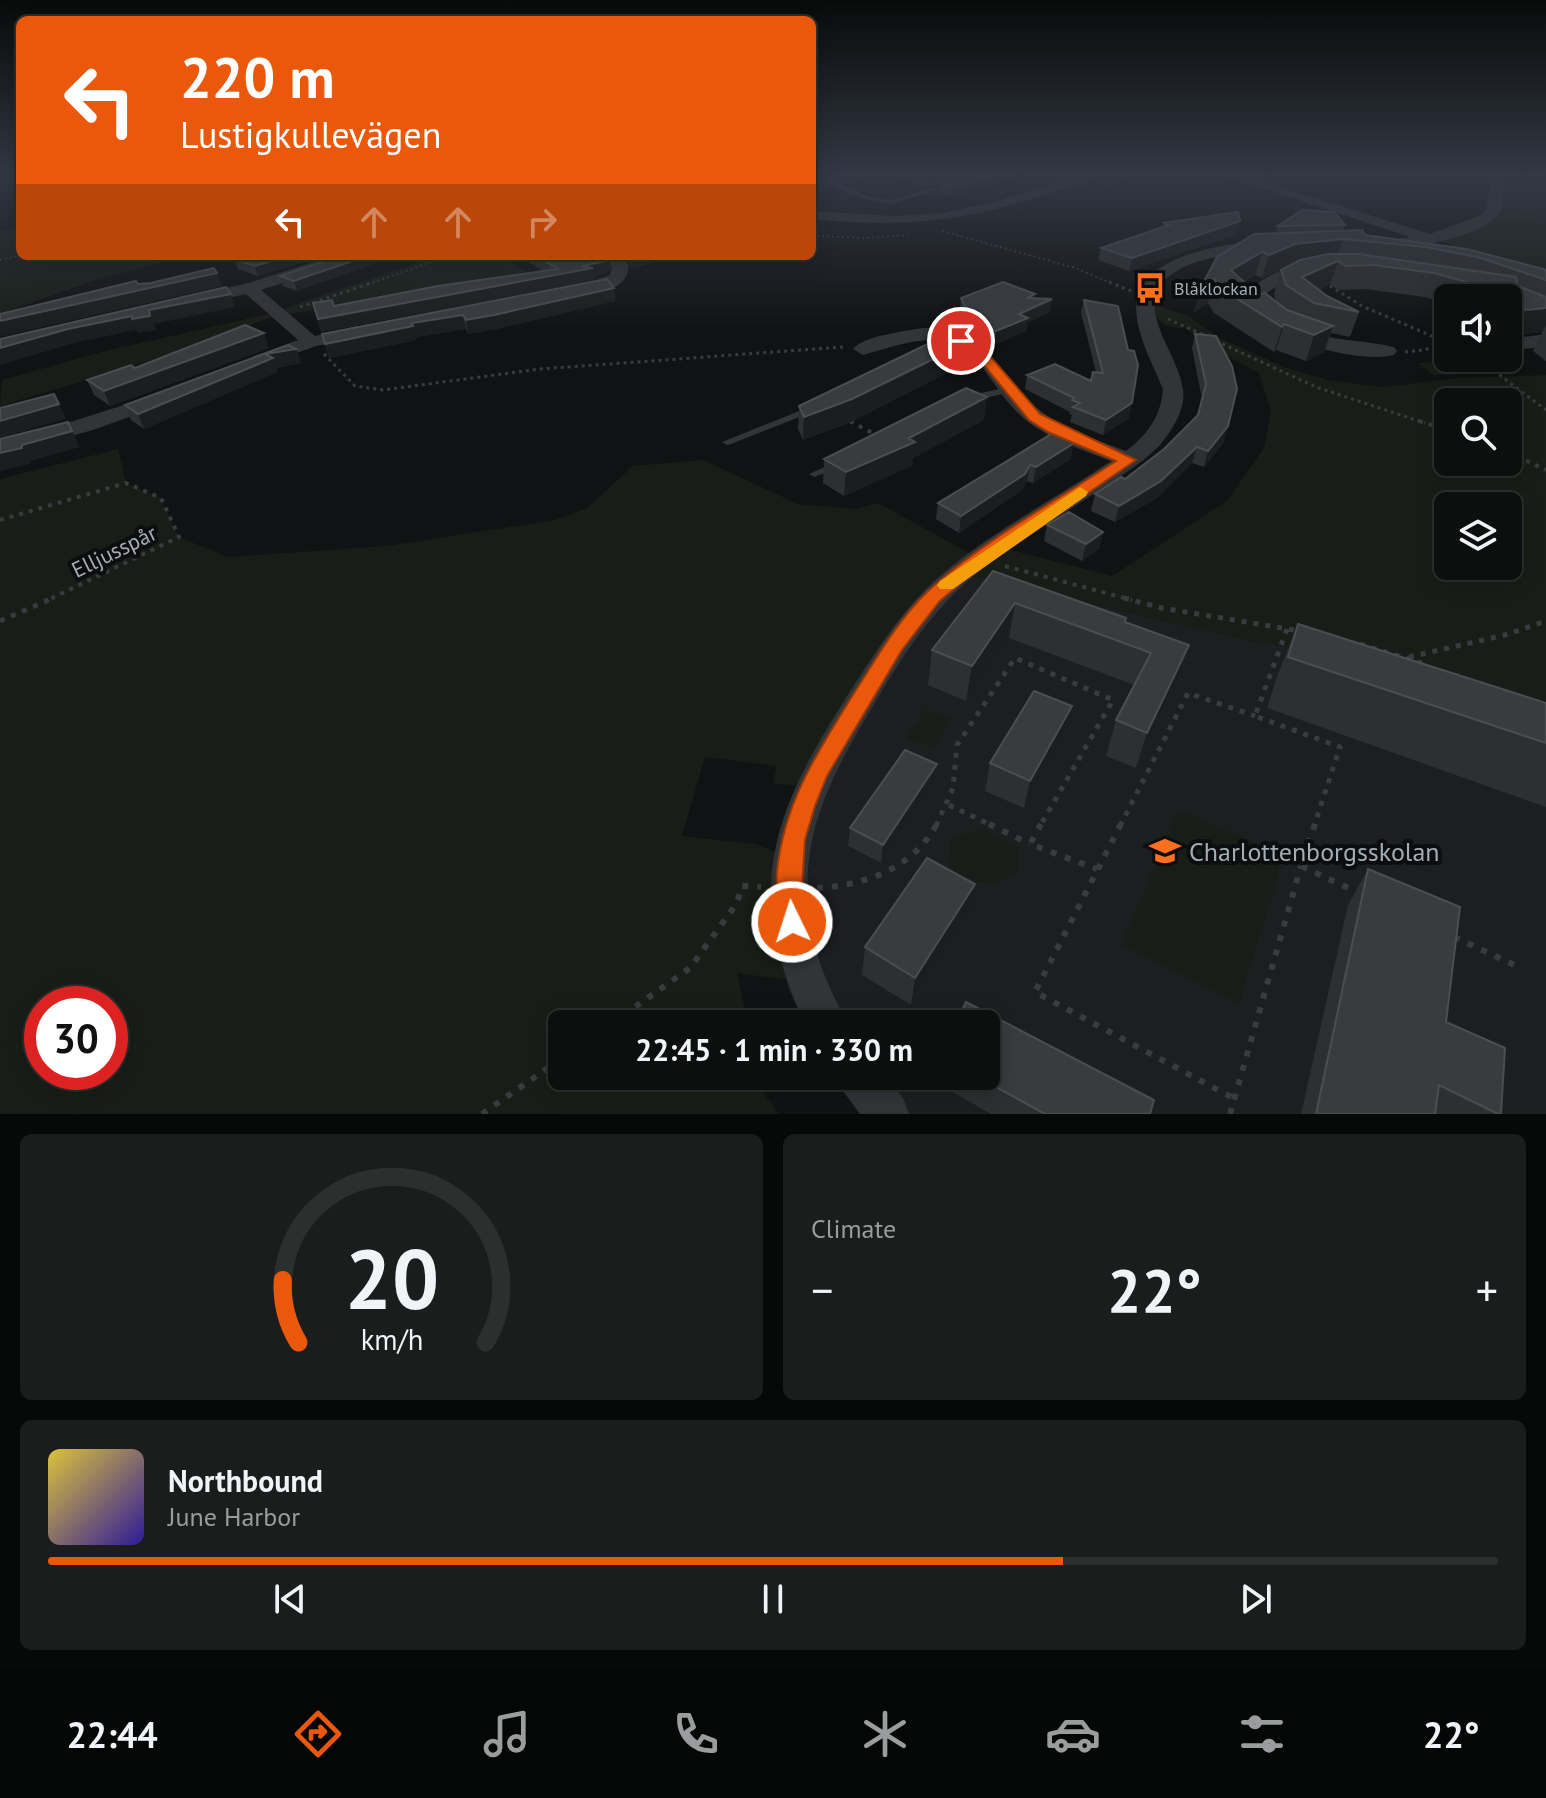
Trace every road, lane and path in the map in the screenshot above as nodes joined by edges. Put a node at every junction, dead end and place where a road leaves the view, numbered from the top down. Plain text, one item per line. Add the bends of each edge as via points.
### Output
1 (1391, 226) edge
2 (1468, 226) edge
3 (939, 231) dead end
4 (1429, 238) junction
5 (1283, 244) edge
6 (1249, 246) junction
7 (1363, 246) edge
8 (1456, 247) edge
9 (336, 260) edge
10 (438, 260) edge
11 (614, 260) edge
12 (1310, 272) junction
13 (249, 288) junction
14 (561, 296) edge
15 (1147, 304) junction
16 (172, 305) edge
17 (278, 313) junction
18 (371, 330) edge
19 (1434, 337) edge
20 (1546, 340) edge
21 (311, 342) junction
22 (1522, 343) edge
23 (1434, 346) edge
24 (863, 349) joint
25 (1387, 351) joint
26 (981, 354) junction
27 (929, 355) edge
28 (243, 367) edge
29 (1496, 372) edge
30 (1009, 390) junction
31 (175, 393) edge
32 (822, 405) edge
33 (954, 405) edge
34 (1546, 410) edge
35 (842, 416) edge
36 (1434, 425) edge
37 (880, 437) edge
38 (727, 442) dead end
39 (0, 448) edge
40 (1522, 459) edge
41 (1128, 460) junction
42 (841, 463) edge
43 (1546, 470) edge
44 (814, 474) dead end
45 (0, 520) edge
46 (985, 555) junction
47 (0, 621) edge
48 (1546, 621) edge
49 (1287, 629) junction
50 (1313, 633) edge
51 (1357, 643) edge
52 (1407, 658) junction
53 (1436, 668) edge
54 (1255, 716) junction
55 (948, 804) junction
56 (1030, 844) junction
57 (1301, 866) junction
58 (1097, 869) junction
59 (789, 888) junction
60 (1370, 898) edge
61 (1452, 936) edge
62 (1521, 968) dead end
63 (631, 1010) edge
64 (820, 1010) edge
65 (548, 1068) edge
66 (869, 1090) edge
67 (1235, 1099) junction
68 (482, 1114) edge
69 (887, 1114) edge
70 (1230, 1114) edge

1 - 4 street
2 - 4 street
3 - 15 path via 1065,264
4 - 7 street
4 - 8 street
5 - 6 street
6 - 12 street
6 - 15 street via 1177,265 1156,280
9 - 13 street
10 - 17 path
11 - 14 street via 621,265 617,278 596,289
12 - 19 path via 1351,301
12 - 25 street via 1275,279 1261,288 1258,300 1266,313 1322,342
13 - 16 street
13 - 17 street
15 - 36 path via 1316,387
15 - 41 street via 1173,401 1155,437
17 - 21 street
18 - 21 street
20 - 22 street
21 - 24 path via 355,386 371,390 540,369 822,347
21 - 28 street
23 - 25 path
24 - 26 street via 895,336 921,334 954,339
26 - 27 lane
26 - 30 street
29 - 34 path
30 - 33 lane via 981,393
30 - 41 street via 1043,423
31 - 39 street
32 - 38 lane
35 - 37 path
40 - 43 path
41 - 46 street
42 - 44 lane
45 - 47 path, Elljusspår via 126,483 161,498 179,537
46 - 49 path via 1002,565 1162,608
46 - 59 street via 917,615 816,774 793,840
48 - 52 path
49 - 50 path
49 - 54 path
51 - 52 path
52 - 53 path
54 - 57 path via 1340,747
54 - 58 path via 1188,693
55 - 56 path
55 - 56 path via 955,783 955,748 1015,658 1113,700
55 - 59 path via 943,821 905,865 844,888
56 - 58 path
57 - 60 path
57 - 67 path
58 - 67 path via 1035,992
59 - 63 path via 742,886 737,903 690,968
59 - 64 street via 798,960
61 - 62 path
65 - 68 path
66 - 69 street
67 - 70 path

